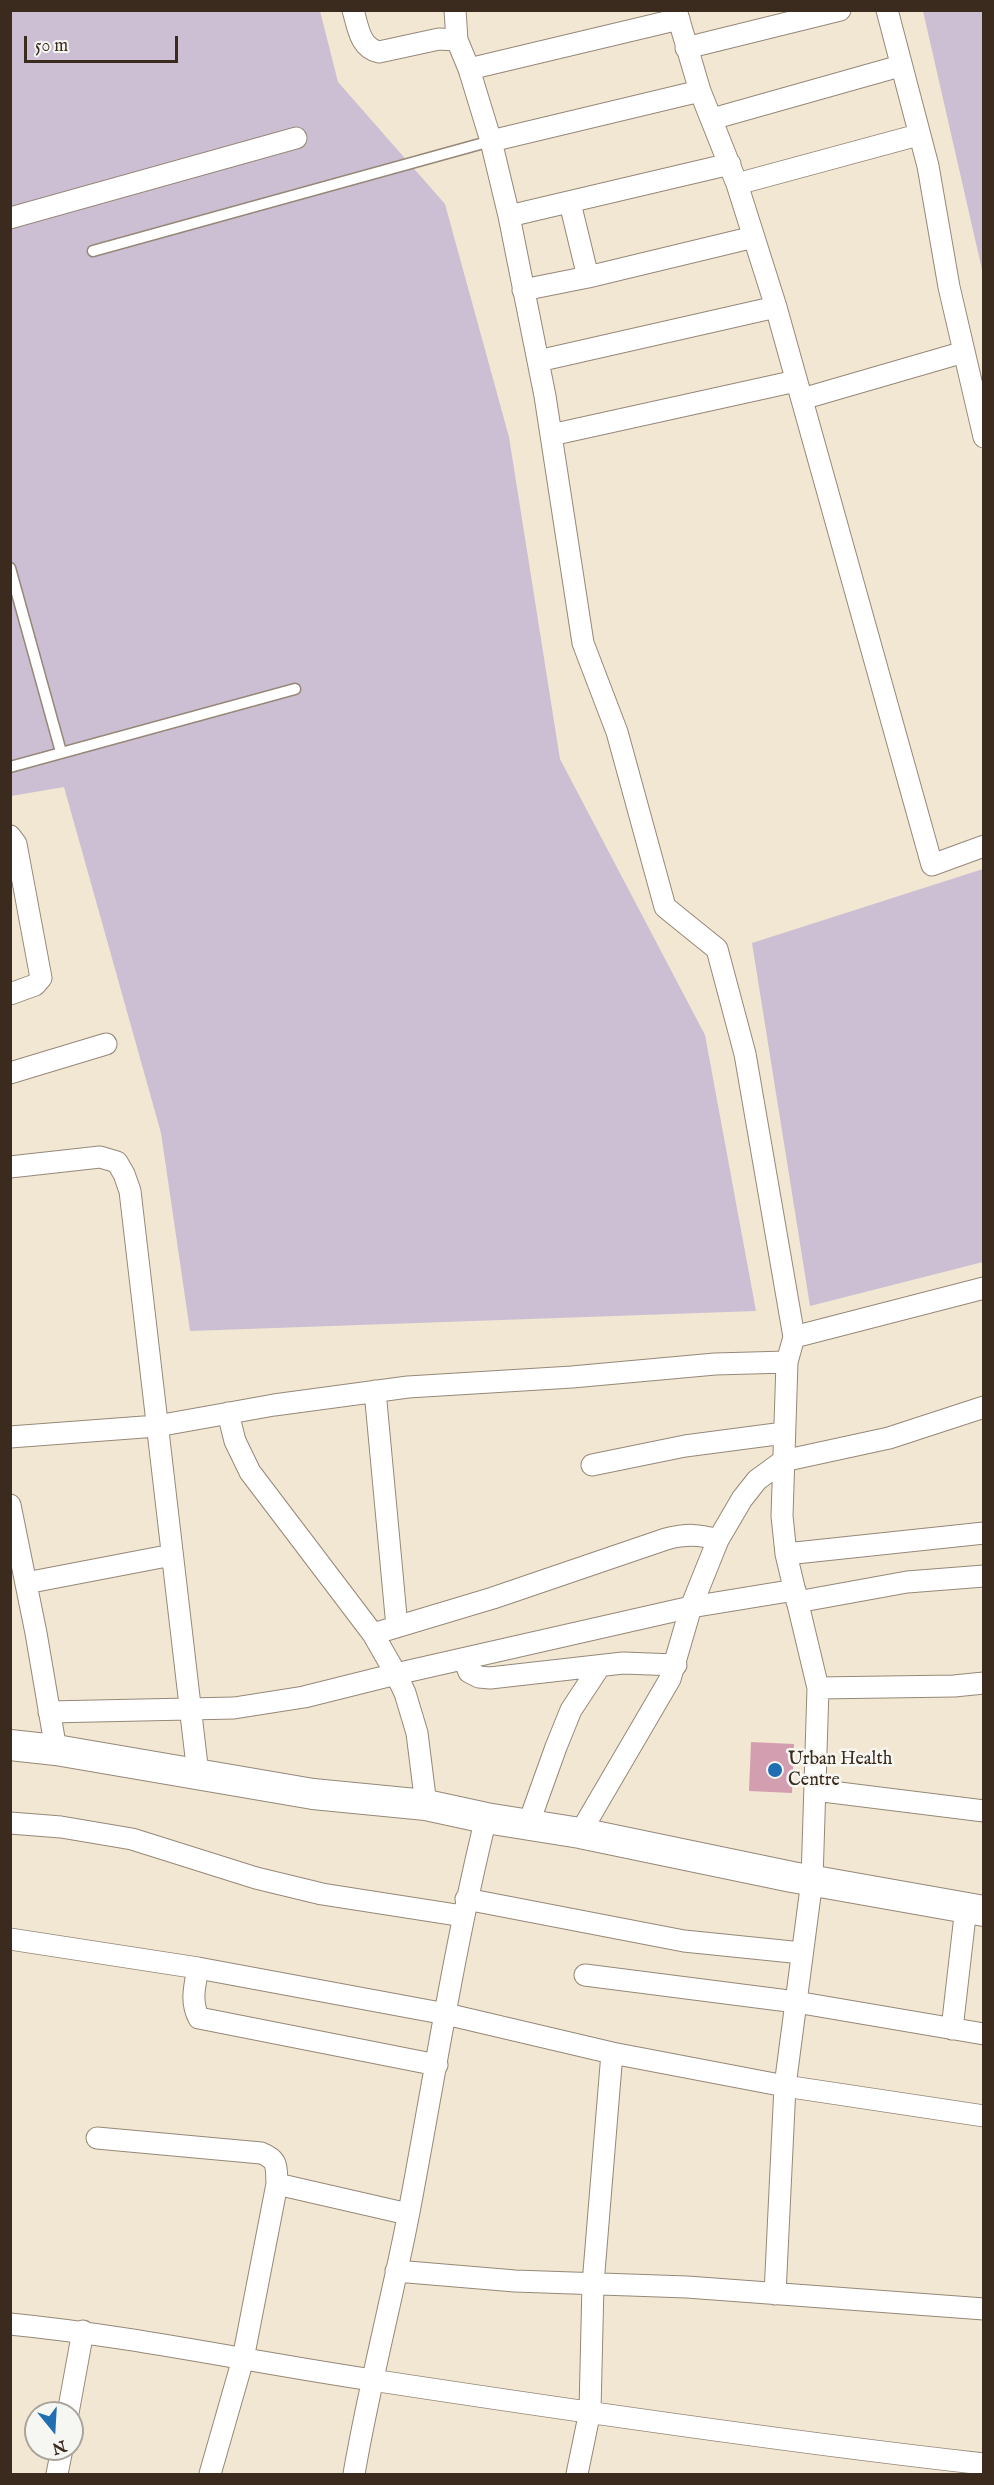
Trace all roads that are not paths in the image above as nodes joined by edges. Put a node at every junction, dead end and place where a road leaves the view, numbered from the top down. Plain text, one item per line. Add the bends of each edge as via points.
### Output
1 (353, 10) edge
2 (455, 10) edge
3 (840, 10) edge
4 (887, 10) edge
5 (677, 15) edge
6 (457, 40) junction
7 (686, 48) junction
8 (900, 66) junction
9 (469, 69) junction
10 (700, 91) junction
11 (712, 119) junction
12 (918, 135) junction
13 (296, 138) dead end
14 (491, 141) junction
15 (730, 164) junction
16 (737, 184) junction
17 (570, 203) junction
18 (509, 216) junction
19 (10, 218) edge
20 (754, 237) junction
21 (93, 251) dead end
22 (588, 277) junction
23 (523, 290) junction
24 (776, 308) junction
25 (964, 352) junction
26 (538, 361) junction
27 (799, 390) junction
28 (551, 435) junction
29 (984, 437) edge
30 (10, 568) edge
31 (295, 689) dead end
32 (61, 752) junction
33 (10, 767) edge
34 (10, 836) edge
35 (984, 846) edge
36 (10, 994) edge
37 (106, 1044) dead end
38 (10, 1072) edge
39 (10, 1167) edge
40 (984, 1288) edge
41 (794, 1337) junction
42 (787, 1362) junction
43 (375, 1391) junction
44 (984, 1407) edge
45 (228, 1413) junction
46 (158, 1426) junction
47 (784, 1433) junction
48 (10, 1437) edge
49 (783, 1461) junction
50 (592, 1465) dead end
51 (10, 1505) edge
52 (984, 1533) edge
53 (718, 1540) junction
54 (786, 1554) junction
55 (172, 1556) junction
56 (984, 1576) edge
57 (27, 1583) junction
58 (796, 1596) junction
59 (691, 1607) junction
60 (397, 1627) junction
61 (373, 1634) junction
62 (464, 1659) junction
63 (676, 1665) junction
64 (600, 1666) junction
65 (396, 1674) junction
66 (984, 1683) edge
67 (818, 1688) junction
68 (190, 1708) junction
69 (49, 1712) junction
70 (10, 1746) edge
71 (56, 1750) junction
72 (198, 1774) junction
73 (815, 1790) junction
74 (426, 1805) junction
75 (984, 1811) edge
76 (486, 1818) junction
77 (10, 1823) edge
78 (528, 1825) junction
79 (580, 1833) junction
80 (812, 1880) junction
81 (465, 1907) junction
82 (975, 1909) edge
83 (10, 1939) edge
84 (802, 1953) junction
85 (198, 1968) junction
86 (585, 1975) dead end
87 (796, 2002) junction
88 (446, 2014) junction
89 (952, 2029) junction
90 (984, 2034) edge
91 (612, 2053) junction
92 (437, 2065) junction
93 (785, 2086) junction
94 (984, 2116) edge
95 (97, 2138) dead end
96 (277, 2184) junction
97 (408, 2214) junction
98 (396, 2271) junction
99 (593, 2284) junction
100 (775, 2294) junction
101 (984, 2309) edge
102 (10, 2324) edge
103 (83, 2331) junction
104 (243, 2359) junction
105 (371, 2380) junction
106 (70, 2401) edge
107 (590, 2411) junction
108 (984, 2464) edge
109 (210, 2475) edge
110 (354, 2475) edge
111 (577, 2475) edge

1 - 6 street via 369,50 379,52 439,39
2 - 6 street
3 - 7 street
4 - 8 street
5 - 7 street
5 - 9 street
6 - 9 street
7 - 10 street
8 - 11 street
8 - 12 street
9 - 14 street
10 - 11 street
10 - 14 street
11 - 15 street
12 - 16 street
12 - 25 street via 928,166
13 - 19 street
14 - 18 street
14 - 21 lane
15 - 16 street
15 - 17 street
16 - 20 street
17 - 18 street
17 - 22 street
18 - 23 street
20 - 22 street
20 - 24 street
22 - 23 street
23 - 26 street
24 - 26 street
24 - 27 street
25 - 27 street
25 - 29 street
26 - 28 street
27 - 28 street
27 - 35 street via 932,865
28 - 41 street via 583,643 617,732 665,907 717,949 745,1054
30 - 32 lane
31 - 32 lane
32 - 33 lane
34 - 36 street via 16,844 41,978 35,985
37 - 38 street
39 - 46 street via 100,1157 117,1162 124,1174 130,1191
40 - 41 street
41 - 42 street
42 - 43 street
42 - 47 street
43 - 45 street
43 - 60 street
44 - 49 street via 889,1438
45 - 46 street
45 - 61 street via 235,1441 250,1472
46 - 48 street
46 - 55 street
47 - 49 street
47 - 50 street via 685,1446
49 - 53 street via 757,1480
49 - 54 street
51 - 57 street
52 - 54 street
53 - 59 street
53 - 60 street via 700,1534 666,1539
54 - 58 street
55 - 57 street
55 - 68 street
56 - 58 street
57 - 69 street
58 - 59 street
58 - 67 street
59 - 62 street
59 - 63 street
60 - 61 street
61 - 65 street
62 - 64 street via 470,1672 490,1678
62 - 65 street
63 - 64 street
63 - 79 street
64 - 78 street via 572,1710
65 - 68 street via 292,1699 234,1708
65 - 74 street via 417,1733
66 - 67 street
67 - 73 street
68 - 69 street
68 - 72 street
69 - 71 street
70 - 71 street
71 - 72 street
72 - 74 street via 313,1794
73 - 75 street
73 - 80 street
74 - 76 street
76 - 78 street
76 - 81 street
77 - 81 street via 132,1839 322,1894
78 - 79 street
79 - 80 street
80 - 82 street
80 - 84 street
81 - 84 street via 684,1941
81 - 88 street
82 - 89 street
83 - 85 street
84 - 87 street
85 - 88 street
85 - 92 street via 193,1998 199,2018
86 - 87 street
87 - 89 street
87 - 93 street
88 - 91 street
88 - 92 street
89 - 90 street
91 - 93 street
91 - 99 street
92 - 97 street
93 - 94 street
93 - 100 street
95 - 96 street via 261,2153 272,2157 276,2164
96 - 97 street
96 - 104 street
97 - 98 street
98 - 99 street
98 - 105 street
99 - 100 street
99 - 107 street
100 - 101 street
102 - 103 street
103 - 104 street
103 - 106 street
104 - 105 street
104 - 109 street
105 - 107 street
105 - 110 street
107 - 108 street
107 - 111 street

